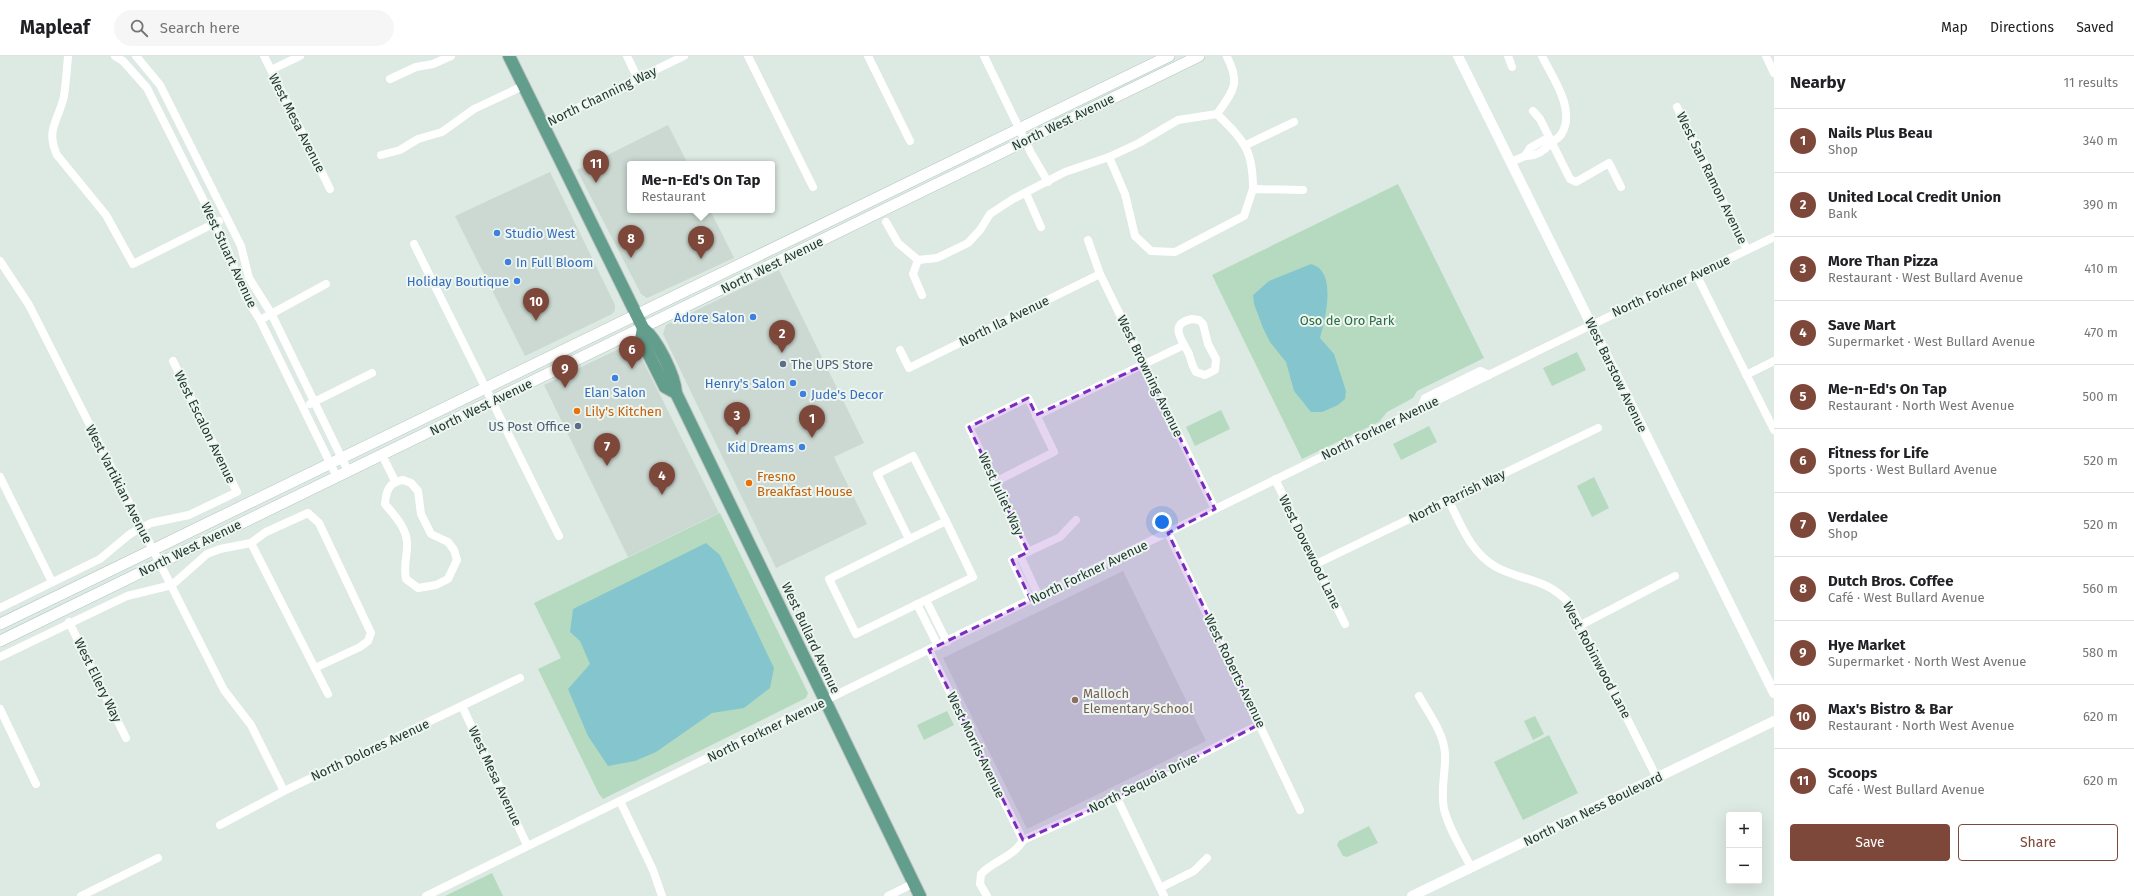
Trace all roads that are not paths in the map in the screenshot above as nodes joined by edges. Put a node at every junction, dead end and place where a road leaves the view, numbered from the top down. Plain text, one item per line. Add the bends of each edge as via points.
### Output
1 (68, 56) edge
2 (115, 56) edge
3 (264, 56) edge
4 (300, 56) edge
5 (451, 56) edge
6 (509, 56) edge
7 (627, 56) edge
8 (684, 56) edge
9 (748, 56) edge
10 (868, 56) edge
11 (984, 56) edge
12 (1169, 56) edge
13 (1199, 56) edge
14 (1458, 56) edge
15 (1508, 56) edge
16 (1542, 56) edge
17 (1766, 56) edge
18 (140, 57) edge
19 (1227, 57) edge
20 (125, 58) edge
21 (1512, 67) dead end
22 (132, 70) junction
23 (271, 70) junction
24 (1774, 73) edge
25 (390, 79) dead end
26 (638, 79) junction
27 (524, 86) junction
28 (1677, 107) dead end
29 (1533, 111) dead end
30 (1217, 114) junction
31 (1294, 122) dead end
32 (542, 125) junction
33 (1019, 128) junction
34 (910, 141) dead end
35 (1025, 141) junction
36 (1552, 143) junction
37 (1246, 145) junction
38 (381, 155) dead end
39 (1108, 157) junction
40 (1511, 162) junction
41 (919, 177) junction
42 (1048, 182) junction
43 (813, 187) dead end
44 (1621, 187) dead end
45 (330, 189) dead end
46 (1253, 189) junction
47 (1303, 190) dead end
48 (1026, 193) junction
49 (226, 218) junction
50 (886, 222) dead end
51 (215, 223) junction
52 (1041, 227) dead end
53 (1774, 237) edge
54 (1088, 240) dead end
55 (414, 244) dead end
56 (811, 246) junction
57 (1747, 250) junction
58 (918, 260) junction
59 (0, 261) edge
60 (1100, 274) junction
61 (1696, 274) junction
62 (326, 284) dead end
63 (922, 295) dead end
64 (271, 313) junction
65 (637, 314) junction
66 (260, 320) junction
67 (1590, 324) junction
68 (643, 328) junction
69 (1184, 345) junction
70 (900, 350) dead end
71 (172, 361) dead end
72 (1774, 361) edge
73 (1144, 365) junction
74 (372, 373) dead end
75 (1746, 375) junction
76 (486, 387) junction
77 (493, 400) junction
78 (314, 402) junction
79 (303, 408) junction
80 (1036, 416) junction
81 (1598, 428) dead end
82 (1774, 430) edge
83 (382, 455) junction
84 (342, 459) junction
85 (331, 464) junction
86 (348, 471) junction
87 (0, 477) edge
88 (337, 477) junction
89 (1275, 479) junction
90 (395, 481) junction
91 (995, 482) junction
92 (1449, 500) junction
93 (1215, 509) junction
94 (1076, 520) dead end
95 (946, 522) junction
96 (141, 528) junction
97 (1168, 533) junction
98 (559, 536) dead end
99 (910, 539) junction
100 (251, 543) junction
101 (152, 550) junction
102 (1028, 552) junction
103 (160, 563) junction
104 (1316, 564) junction
105 (1675, 576) dead end
106 (52, 582) junction
107 (172, 585) junction
108 (1035, 599) junction
109 (926, 600) junction
110 (917, 604) junction
111 (0, 608) edge
112 (69, 622) junction
113 (0, 624) edge
114 (1345, 624) dead end
115 (1581, 625) junction
116 (0, 641) edge
117 (947, 642) junction
118 (938, 646) junction
119 (929, 650) junction
120 (0, 656) edge
121 (315, 668) junction
122 (520, 678) dead end
123 (1774, 693) edge
124 (328, 694) dead end
125 (1419, 696) dead end
126 (825, 701) junction
127 (462, 706) junction
128 (0, 709) edge
129 (1774, 721) edge
130 (1260, 724) junction
131 (126, 738) dead end
132 (1657, 778) junction
133 (36, 784) dead end
134 (284, 791) junction
135 (1117, 798) junction
136 (620, 801) junction
137 (1300, 810) dead end
138 (220, 825) dead end
139 (1023, 840) junction
140 (527, 845) junction
141 (158, 858) dead end
142 (1207, 858) dead end
143 (1471, 867) junction
144 (914, 883) junction
145 (1160, 888) junction
146 (81, 896) edge
147 (426, 896) edge
148 (662, 896) edge
149 (888, 896) edge
150 (920, 896) edge
151 (986, 896) edge
152 (1164, 896) edge
153 (1412, 896) edge

1 - 51 street via 64,96 51,133 51,144 106,215 133,264
2 - 20 street, West Stuart Avenue
3 - 23 street, West Mesa Avenue
4 - 23 street
5 - 25 street via 434,64 416,67
6 - 27 main road, West Bullard Avenue
7 - 26 street
8 - 26 street, North Channing Way
9 - 43 street
10 - 34 street
11 - 33 street
12 - 33 main road, North West Avenue
13 - 35 main road, North West Avenue
14 - 40 street, West Barstow Avenue
15 - 21 street
16 - 36 street via 1563,98 1567,113 1562,133
17 - 24 street
18 - 22 street
18 - 49 street, West Stuart Avenue via 160,85
19 - 30 street via 1235,72 1233,90
20 - 22 street, West Stuart Avenue
22 - 51 street, West Stuart Avenue via 147,88
23 - 45 street, West Mesa Avenue
26 - 32 street, North Channing Way
27 - 32 main road, West Bullard Avenue
27 - 38 street via 474,109 442,132 418,139 400,150
28 - 57 street, West San Ramon Avenue
29 - 36 street
30 - 37 street
30 - 39 street via 1178,120 1139,143
31 - 37 street
32 - 65 main road, West Bullard Avenue
33 - 35 street
33 - 41 main road, North West Avenue
35 - 42 street
35 - 56 main road, North West Avenue
36 - 40 street via 1546,140 1540,142 1530,148 1525,156
36 - 44 street via 1573,182 1607,162
37 - 46 street via 1253,167
39 - 42 street via 1065,172
39 - 46 street via 1125,194 1135,236 1151,251 1175,252 1244,216
40 - 67 street, West Barstow Avenue
41 - 56 main road via 894,195 816,234
41 - 65 main road, North West Avenue
42 - 48 street
46 - 47 street
48 - 52 street
48 - 58 street via 990,214 968,243 937,258
49 - 51 street
49 - 64 street, West Stuart Avenue via 241,246 249,278
50 - 58 street via 898,243
51 - 66 street, West Stuart Avenue via 245,296
53 - 57 street, North Forkner Avenue
54 - 60 street, West Browning Avenue
55 - 76 street
56 - 68 main road, North West Avenue
57 - 61 street, North Forkner Avenue
58 - 63 street via 913,274
59 - 96 street, West Vartikian Avenue via 29,305
60 - 70 street, North Ila Avenue via 909,368
60 - 73 street, West Browning Avenue
61 - 67 street, North Forkner Avenue
61 - 75 street
62 - 64 street
64 - 66 street
64 - 78 street, West Stuart Avenue
65 - 68 main road, West Bullard Avenue
65 - 76 main road, North West Avenue
66 - 79 street, West Stuart Avenue
67 - 89 street, North Forkner Avenue
67 - 123 street, West Barstow Avenue
68 - 77 main road, North West Avenue
68 - 126 main road, West Bullard Avenue via 641,339 644,346 665,387 676,393
69 - 69 street via 1178,335 1179,327 1187,320 1199,320 1203,324 1208,344 1216,359 1215,370 1205,375 1196,372
69 - 73 street
71 - 96 street, West Escalon Avenue via 237,492 189,515 151,523
72 - 75 street
73 - 80 street
73 - 93 street, West Browning Avenue
74 - 78 street
75 - 82 street
76 - 77 street
76 - 84 main road, North West Avenue
77 - 83 main road, North West Avenue
77 - 98 street
78 - 79 street
78 - 84 street, West Stuart Avenue
79 - 85 street, West Stuart Avenue
80 - 91 street via 1054,452
80 - 91 street, West Juliet Way via 1028,398 969,427
81 - 92 street, North Parrish Way
83 - 86 main road, North West Avenue
83 - 90 street
84 - 85 main road, North West Avenue
84 - 86 street, West Stuart Avenue
85 - 88 street, West Stuart Avenue
85 - 101 main road, North West Avenue
86 - 88 main road, North West Avenue
87 - 106 street
88 - 103 main road, North West Avenue
89 - 93 street, North Forkner Avenue
89 - 104 street, West Dovewood Lane
90 - 90 street via 386,491 385,504 400,523 407,541 403,566 406,579 418,588 436,585 448,579 457,560 454,550 448,542 431,534 421,514 418,491 403,480
91 - 102 street, West Juliet Way
92 - 104 street, North Parrish Way
92 - 115 street, West Robinwood Lane via 1475,550 1496,567 1552,588 1569,603
93 - 97 street, North Forkner Avenue
94 - 102 street via 1060,537
95 - 99 street
95 - 99 street via 913,456 877,474
95 - 109 street via 973,577
96 - 101 street, West Vartikian Avenue
96 - 106 street via 100,559
97 - 108 street, North Forkner Avenue
97 - 130 street, West Roberts Avenue
99 - 110 street via 829,579 856,634
100 - 107 street, North West Avenue via 207,554
100 - 121 street, North West Avenue
100 - 121 street, North West Avenue via 266,532 308,513 319,523 371,633 368,641 360,647
101 - 103 street, West Vartikian Avenue
101 - 113 main road, North West Avenue
102 - 108 street via 1016,558
103 - 107 street, West Vartikian Avenue
103 - 116 main road, North West Avenue
104 - 114 street, West Dovewood Lane
105 - 115 street
106 - 111 street
107 - 112 street, North West Avenue via 128,596
107 - 134 street, West Vartikian Avenue via 224,690 251,725
108 - 117 street, North Forkner Avenue
109 - 110 street
109 - 117 street
110 - 118 street
112 - 120 street, North West Avenue
112 - 131 street, West Ellery Way
115 - 132 street, West Robinwood Lane
117 - 118 street, North Forkner Avenue
118 - 119 street, North Forkner Avenue
119 - 126 street, North Forkner Avenue
119 - 139 street, West Morris Avenue
121 - 124 street, North West Avenue
122 - 127 street, North Dolores Avenue
125 - 143 street via 1440,731 1445,753 1442,798 1444,808 1452,831
126 - 136 street, North Forkner Avenue
126 - 144 main road, West Bullard Avenue
127 - 134 street, North Dolores Avenue
127 - 140 street, West Mesa Avenue
128 - 133 street
129 - 132 street, North Van Ness Boulevard
130 - 135 street, North Sequoia Drive
130 - 137 street, West Roberts Avenue
132 - 143 street, North Van Ness Boulevard
134 - 138 street, North Dolores Avenue
135 - 139 street, North Sequoia Drive
135 - 145 street
136 - 140 street, North Forkner Avenue
136 - 148 street via 653,870
139 - 151 street via 1020,847 981,874 980,884
140 - 147 street, North Forkner Avenue
141 - 146 street
142 - 145 street via 1194,871
143 - 153 street, North Van Ness Boulevard
144 - 149 street
144 - 150 main road, West Bullard Avenue
145 - 152 street

